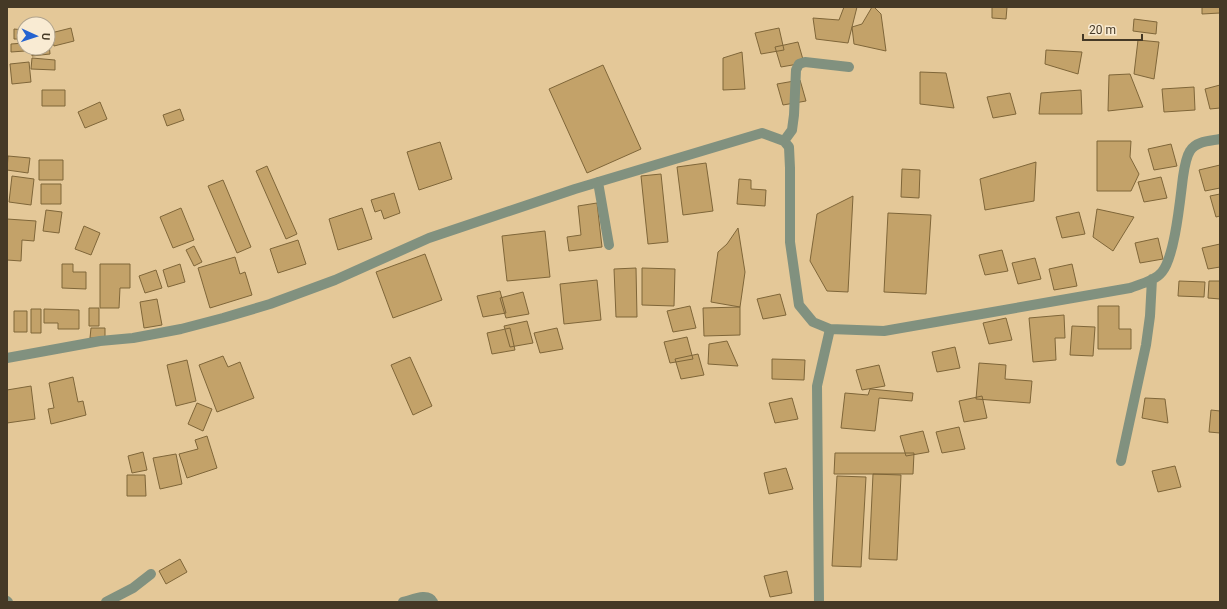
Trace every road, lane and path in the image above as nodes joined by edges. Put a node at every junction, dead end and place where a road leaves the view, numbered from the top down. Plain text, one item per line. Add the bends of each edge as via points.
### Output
1 (849, 67) dead end
2 (1220, 139) edge
3 (784, 141) junction
4 (598, 182) junction
5 (609, 245) dead end
6 (1152, 279) junction
7 (830, 329) junction
8 (7, 358) edge
9 (1121, 461) dead end
10 (151, 574) dead end
11 (106, 602) edge
12 (403, 602) edge
13 (433, 602) edge
14 (819, 602) edge

1 - 3 street via 806,62 799,64 796,70 792,130
2 - 6 street via 1201,142 1190,151 1185,167 1172,249 1161,273
3 - 4 street via 762,133
3 - 7 street via 789,148 790,242 799,305 813,322
4 - 5 street
4 - 8 street via 429,238 335,280 230,316 182,329
6 - 7 street via 1130,288 884,331
6 - 9 street via 1146,345
7 - 14 street via 817,386
10 - 11 street via 133,588
12 - 13 street via 427,597

